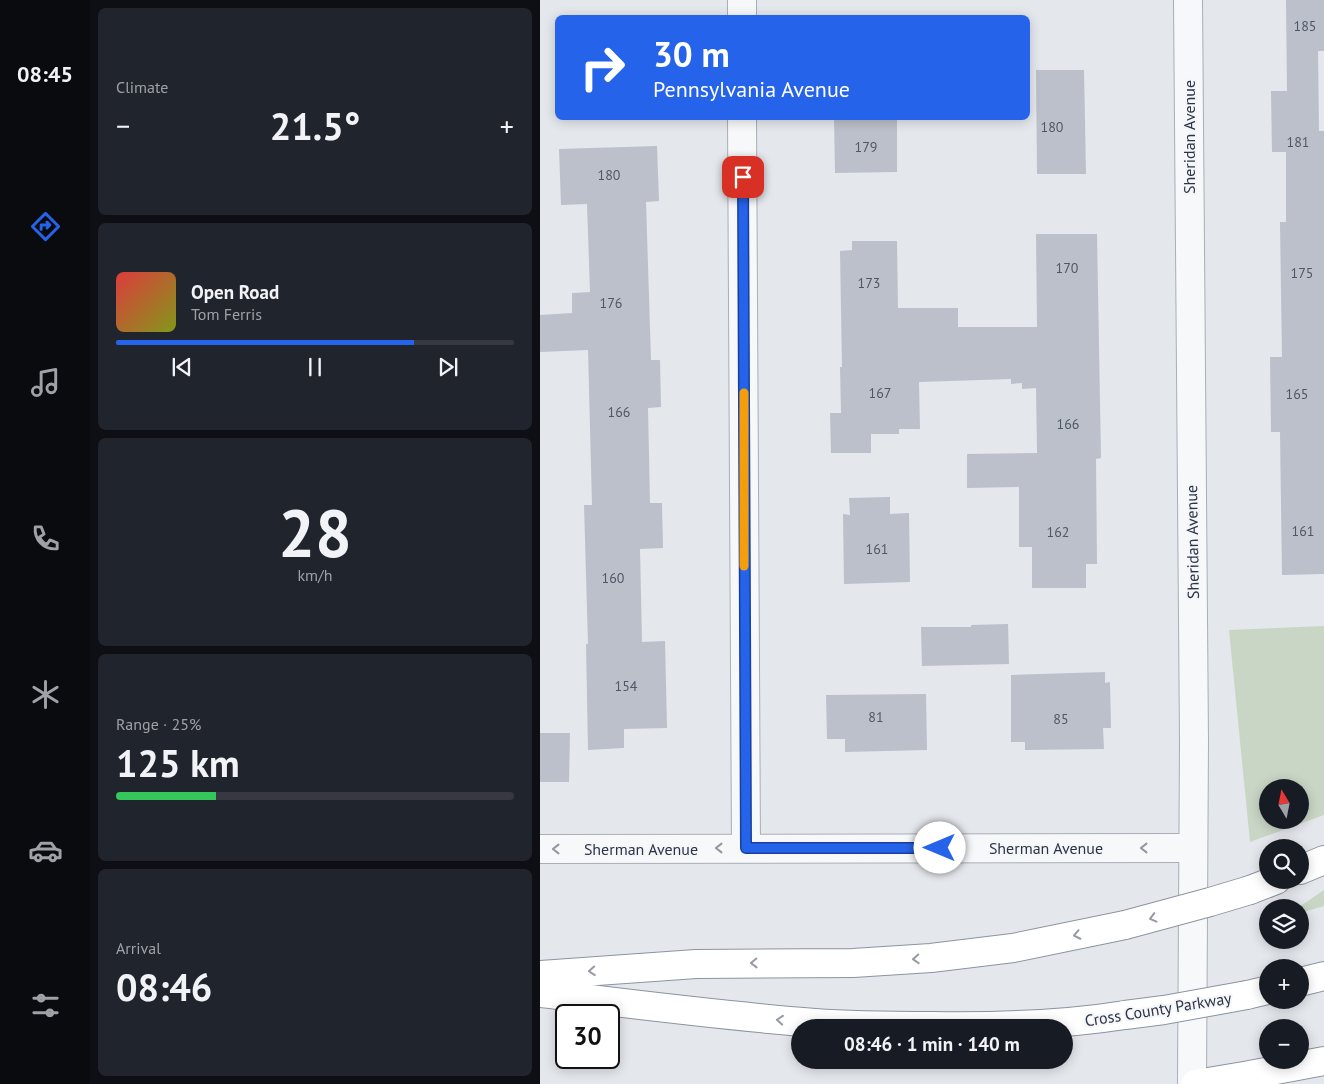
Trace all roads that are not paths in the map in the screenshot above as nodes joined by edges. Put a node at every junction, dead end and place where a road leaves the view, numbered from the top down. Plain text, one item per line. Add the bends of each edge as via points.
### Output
1 (742, 0) edge
2 (1188, 0) edge
3 (742, 15) edge
4 (742, 120) edge
5 (746, 848) junction
6 (1192, 848) junction
7 (540, 849) edge
8 (1324, 860) edge
9 (1309, 866) edge
10 (1259, 887) edge
11 (540, 975) edge
12 (1324, 976) edge
13 (1309, 980) edge
14 (1257, 992) edge
15 (540, 993) edge
16 (1324, 1061) edge
17 (1192, 1084) edge
18 (1196, 1084) edge

1 - 3 street
2 - 6 street, Sheridan Avenue
4 - 5 street
6 -> 5 street, Sherman Avenue
5 -> 7 street, Sherman Avenue
6 - 17 street, Sheridan Avenue
8 - 9 highway
10 -> 11 highway, bridge via 1124,925 1013,948 931,958 696,964
12 - 13 highway
14 -> 15 highway, Cross County Parkway, bridge via 1077,1022 968,1027 817,1023
16 - 18 highway

